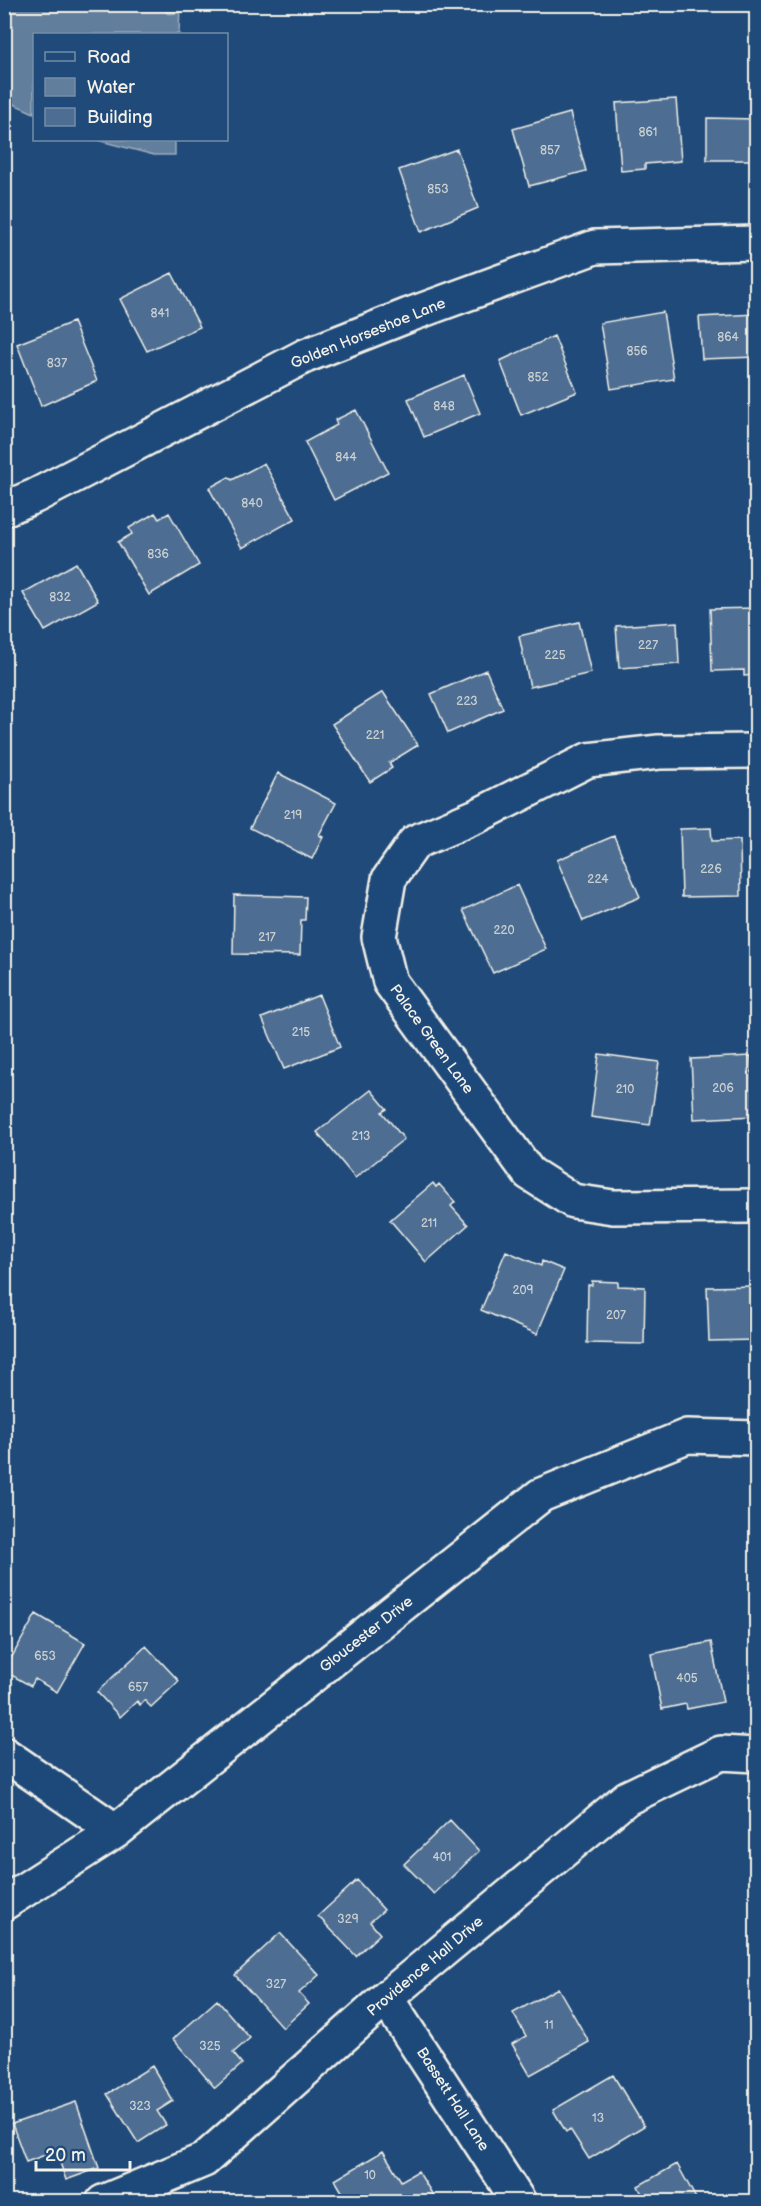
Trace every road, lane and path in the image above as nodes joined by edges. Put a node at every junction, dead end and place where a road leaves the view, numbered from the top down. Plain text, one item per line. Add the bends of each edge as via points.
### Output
1 (756, 243) edge
2 (4, 509) edge
3 (756, 752) edge
4 (756, 1206) edge
5 (756, 1438) edge
6 (4, 1754) edge
7 (756, 1755) edge
8 (116, 1831) junction
9 (4, 1903) edge
10 (386, 1998) junction
11 (103, 2202) edge
12 (519, 2202) edge

1 - 2 street, Golden Horseshoe Lane via 595,247 305,356
3 - 4 street, Palace Green Lane via 658,752 588,760 479,815 415,842 388,879 379,937 390,982 529,1173 573,1201 613,1207
5 - 8 street, Gloucester Drive via 687,1436 541,1495
6 - 8 street
7 - 10 street, Providence Hall Drive via 721,1753 627,1798
8 - 9 street, Gloucester Drive
10 - 11 street, Providence Hall Drive via 204,2160
10 - 12 street, Bassett Hall Lane

